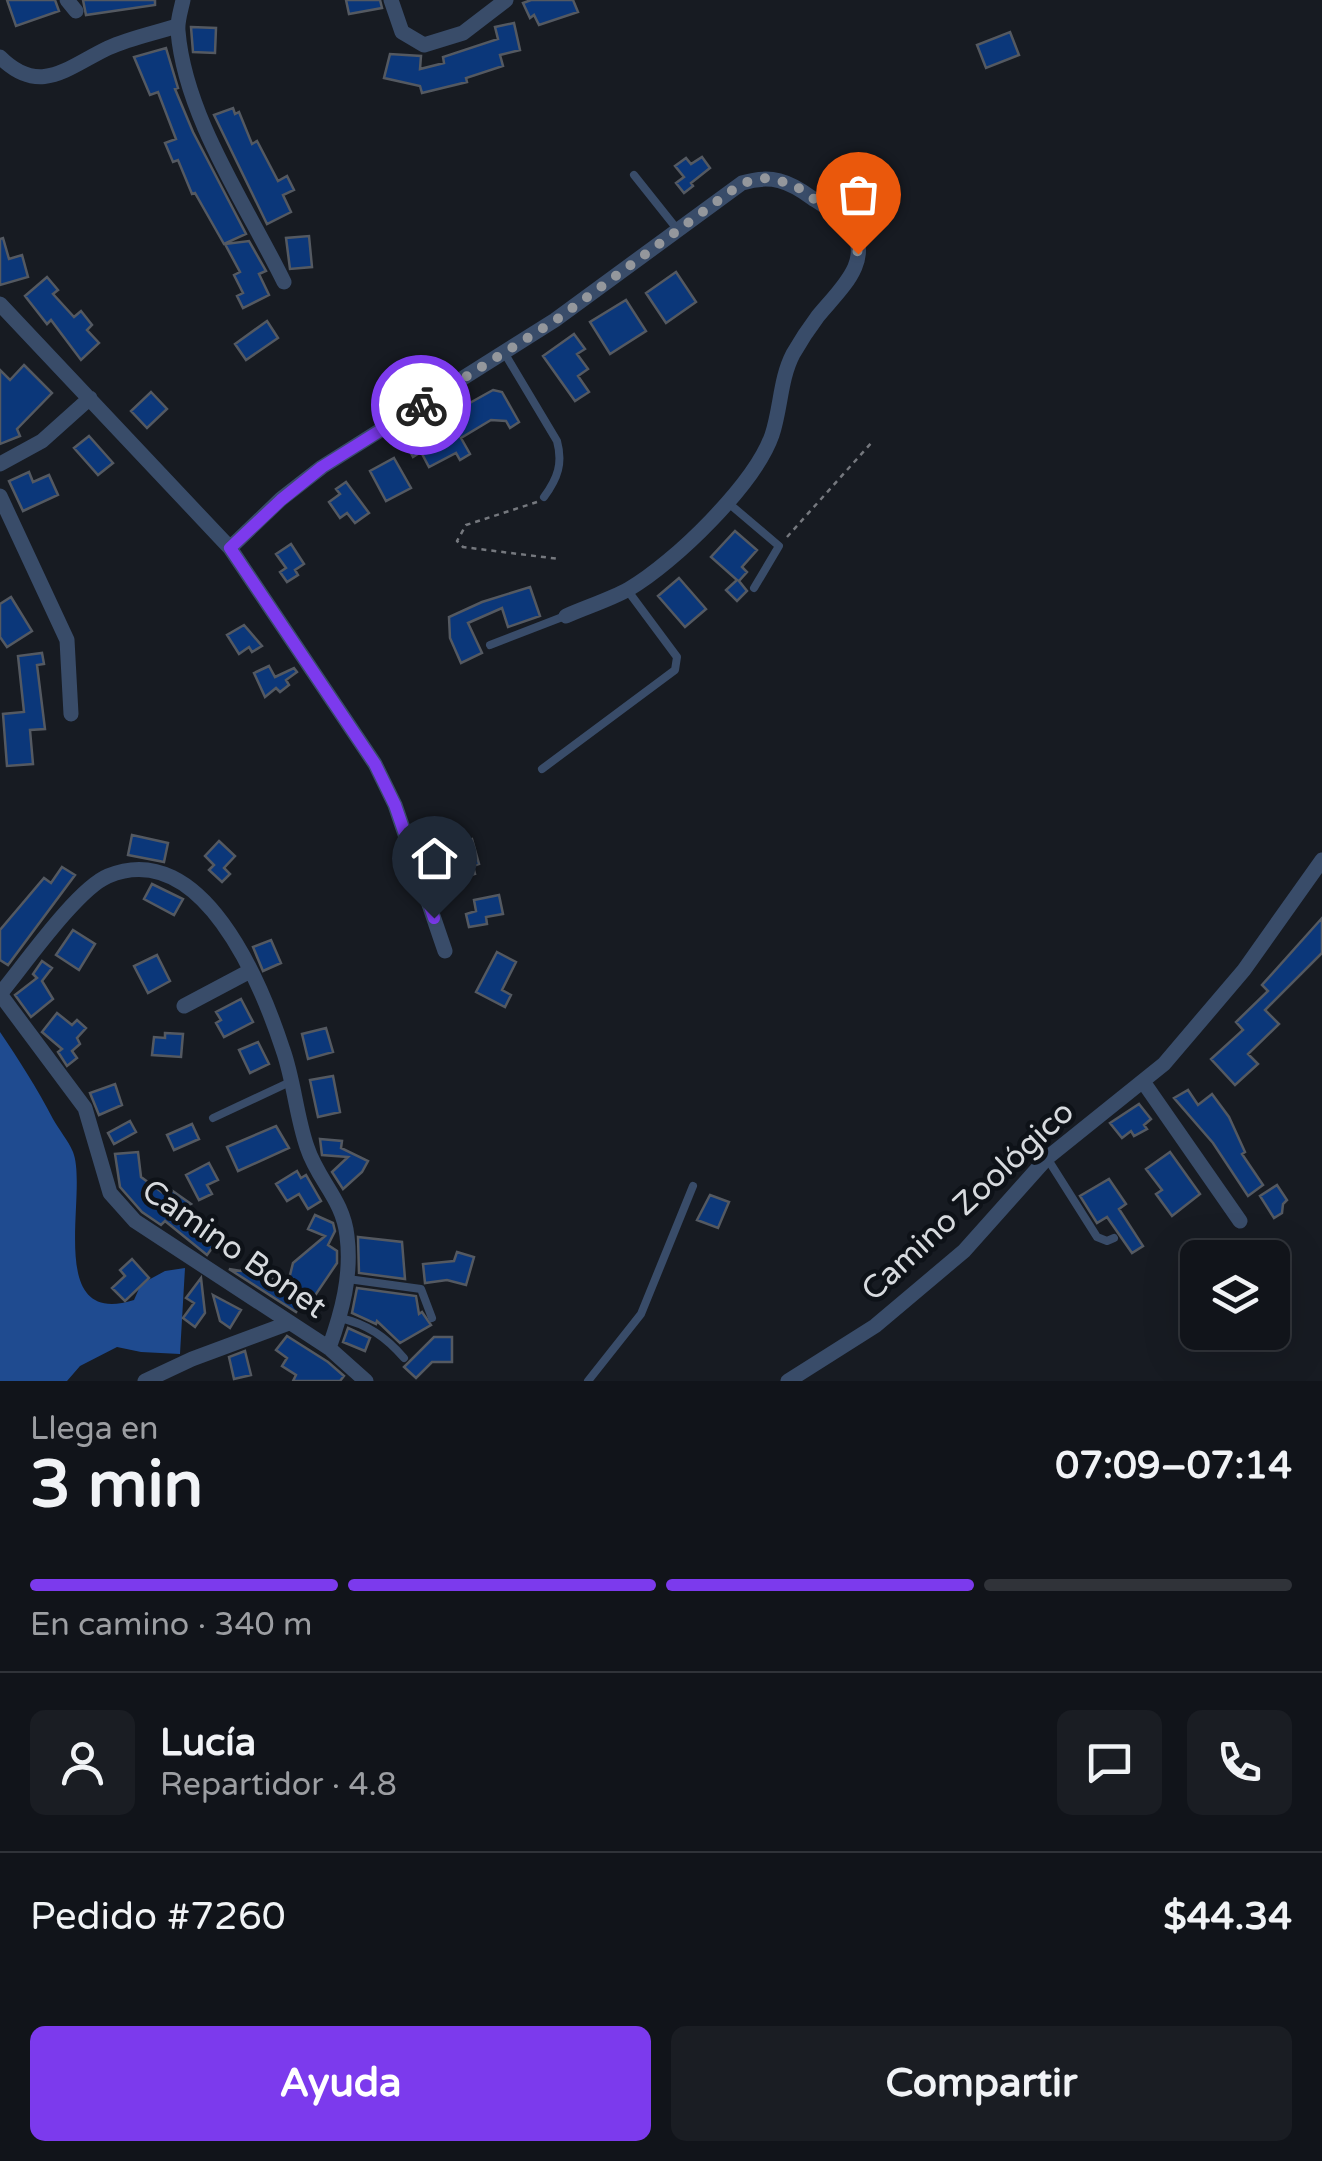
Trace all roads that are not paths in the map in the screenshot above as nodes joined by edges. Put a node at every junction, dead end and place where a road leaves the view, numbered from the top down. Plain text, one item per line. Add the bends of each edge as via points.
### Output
1 (183, 0) edge
2 (391, 0) edge
3 (506, 0) edge
4 (178, 26) junction
5 (0, 58) edge
6 (634, 175) dead end
7 (677, 229) junction
8 (284, 282) dead end
9 (0, 304) edge
10 (504, 354) junction
11 (90, 398) junction
12 (0, 464) edge
13 (0, 496) edge
14 (544, 497) road end
15 (726, 502) junction
16 (230, 548) junction
17 (754, 588) dead end
18 (627, 590) junction
19 (566, 616) joint
20 (490, 645) dead end
21 (72, 714) dead end
22 (542, 769) dead end
23 (1322, 860) edge
24 (445, 951) dead end
25 (250, 972) junction
26 (0, 994) edge
27 (184, 1006) dead end
28 (290, 1081) junction
29 (1144, 1083) junction
30 (213, 1118) dead end
31 (1048, 1158) junction
32 (693, 1186) dead end
33 (1240, 1221) dead end
34 (1114, 1238) dead end
35 (348, 1279) junction
36 (340, 1318) junction
37 (432, 1318) dead end
38 (289, 1323) junction
39 (329, 1348) junction
40 (404, 1358) dead end
41 (145, 1381) edge
42 (366, 1381) edge
43 (588, 1381) edge
44 (788, 1381) edge

1 - 4 street
2 - 3 street via 402,32 424,45 463,33
4 - 5 street via 110,47 59,76 12,70
4 - 8 street via 188,84
6 - 7 lane
7 - 10 street
7 - 15 street via 742,183 779,179 846,222 858,245 851,278 790,360 764,451
9 - 11 street
10 - 14 lane via 557,440 560,468
10 - 16 street via 322,467
11 - 12 street via 42,441
11 - 16 street
13 - 21 street via 68,640
15 - 17 lane via 779,546
15 - 18 street
16 - 24 street via 375,764
18 - 19 street
18 - 22 lane via 677,657 675,670
19 - 20 lane
23 - 29 street, Camino Zoológico via 1244,970
25 - 26 street via 222,921 194,891 145,870 107,877 88,890
25 - 27 street
25 - 28 street
26 - 38 street, Camino Bonet via 85,1108 110,1193 120,1206
28 - 30 lane
28 - 35 street via 308,1150 341,1205
29 - 31 street, Camino Zoológico
29 - 33 street
31 - 34 lane via 1097,1237
31 - 44 street, Camino Zoológico via 964,1251 875,1326
32 - 43 lane via 641,1314
35 - 36 street
35 - 37 lane via 421,1289
36 - 39 street
36 - 40 lane via 385,1338
38 - 39 street, Camino Bonet
38 - 41 street
39 - 42 street, Camino Bonet

